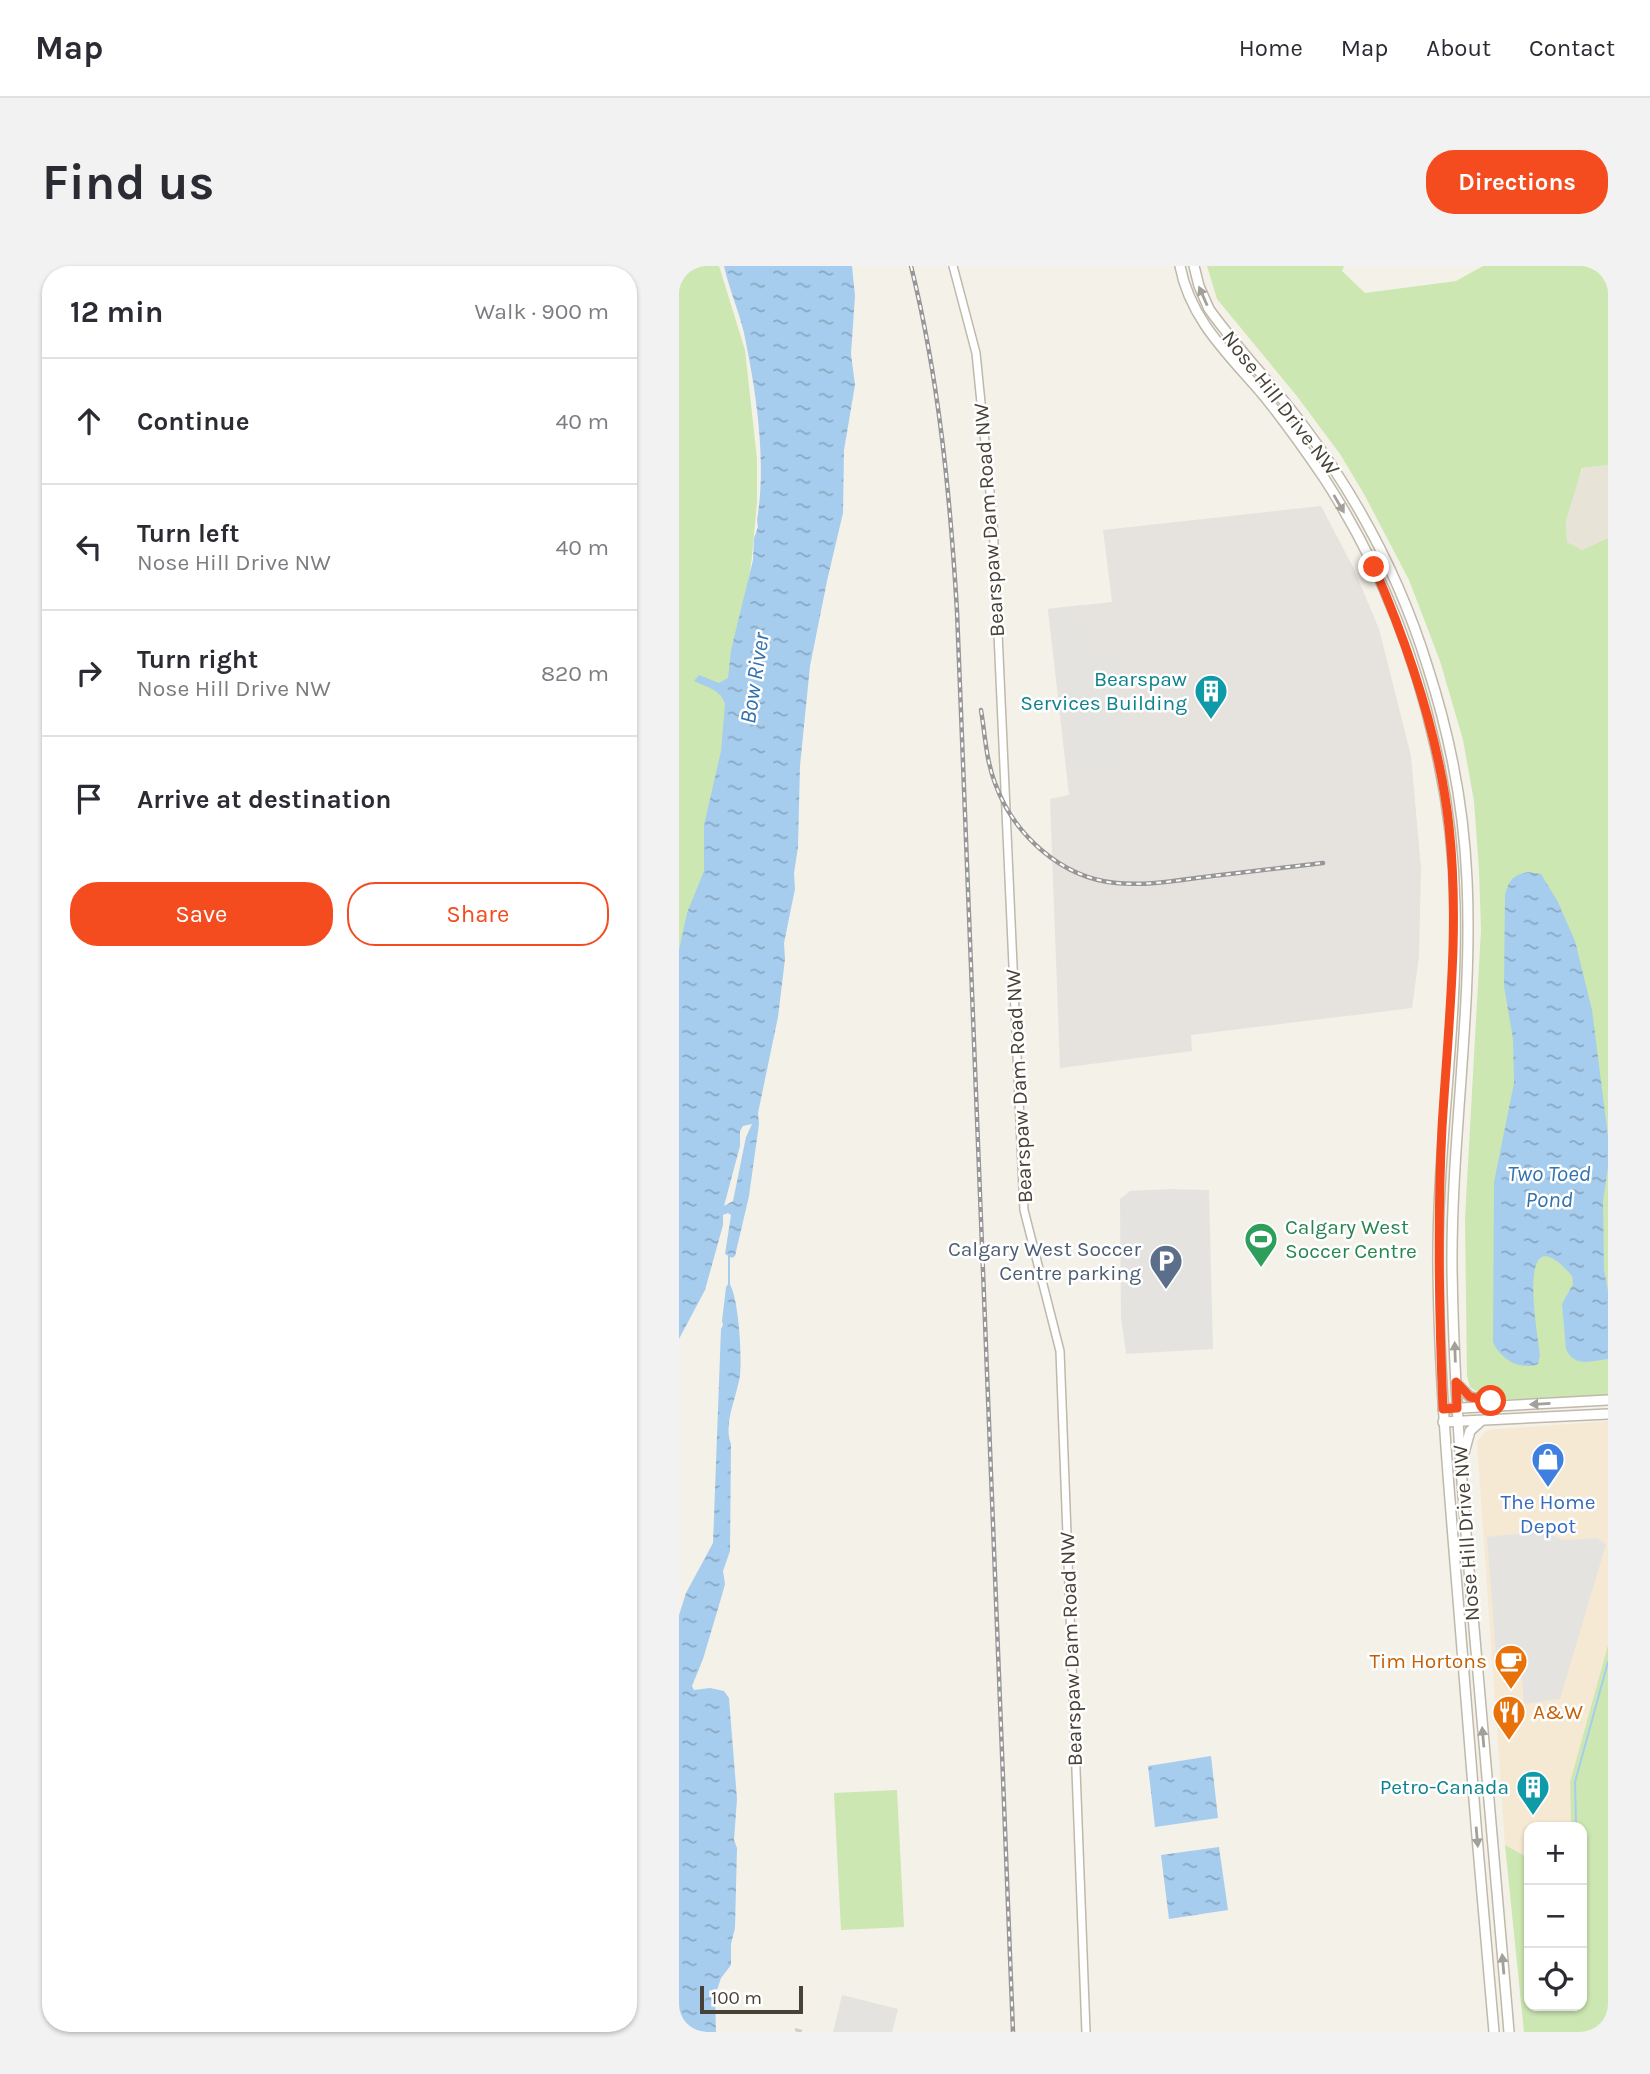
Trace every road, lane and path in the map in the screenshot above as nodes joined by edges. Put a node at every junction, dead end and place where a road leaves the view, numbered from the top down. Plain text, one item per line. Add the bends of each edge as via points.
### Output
1 (954, 266) edge
2 (1180, 266) edge
3 (1193, 266) edge
4 (1456, 1382) junction
5 (1608, 1400) edge
6 (1518, 1405) junction
7 (1457, 1408) junction
8 (1443, 1409) junction
9 (1608, 1413) edge
10 (1481, 1421) junction
11 (1443, 1422) junction
12 (1458, 1422) junction
13 (1462, 1496) junction
14 (1086, 2032) edge
15 (1494, 2032) edge
16 (1509, 2032) edge

1 - 14 street, Bearspaw Dam Road NW via 976,353 993,522 1024,1210 1060,1350
2 -> 8 street, Nose Hill Drive NW via 1203,325 1281,417 1357,534 1405,642 1435,746 1449,823 1455,916 1440,1174
4 -> 3 street, Nose Hill Drive NW via 1452,1222 1468,913 1464,843 1447,734 1415,630 1374,539 1307,431 1209,309
4 - 6 street via 1470,1397
4 - 7 street, Nose Hill Drive NW
5 -> 6 street
6 - 7 street
7 - 8 street
7 - 12 street, Nose Hill Drive NW
8 - 11 street, Nose Hill Drive NW
9 - 10 street
10 - 12 street
10 - 13 street via 1466,1441
11 - 12 street
11 -> 15 street, Nose Hill Drive NW
12 - 13 street, Nose Hill Drive NW
16 -> 13 street, Nose Hill Drive NW

